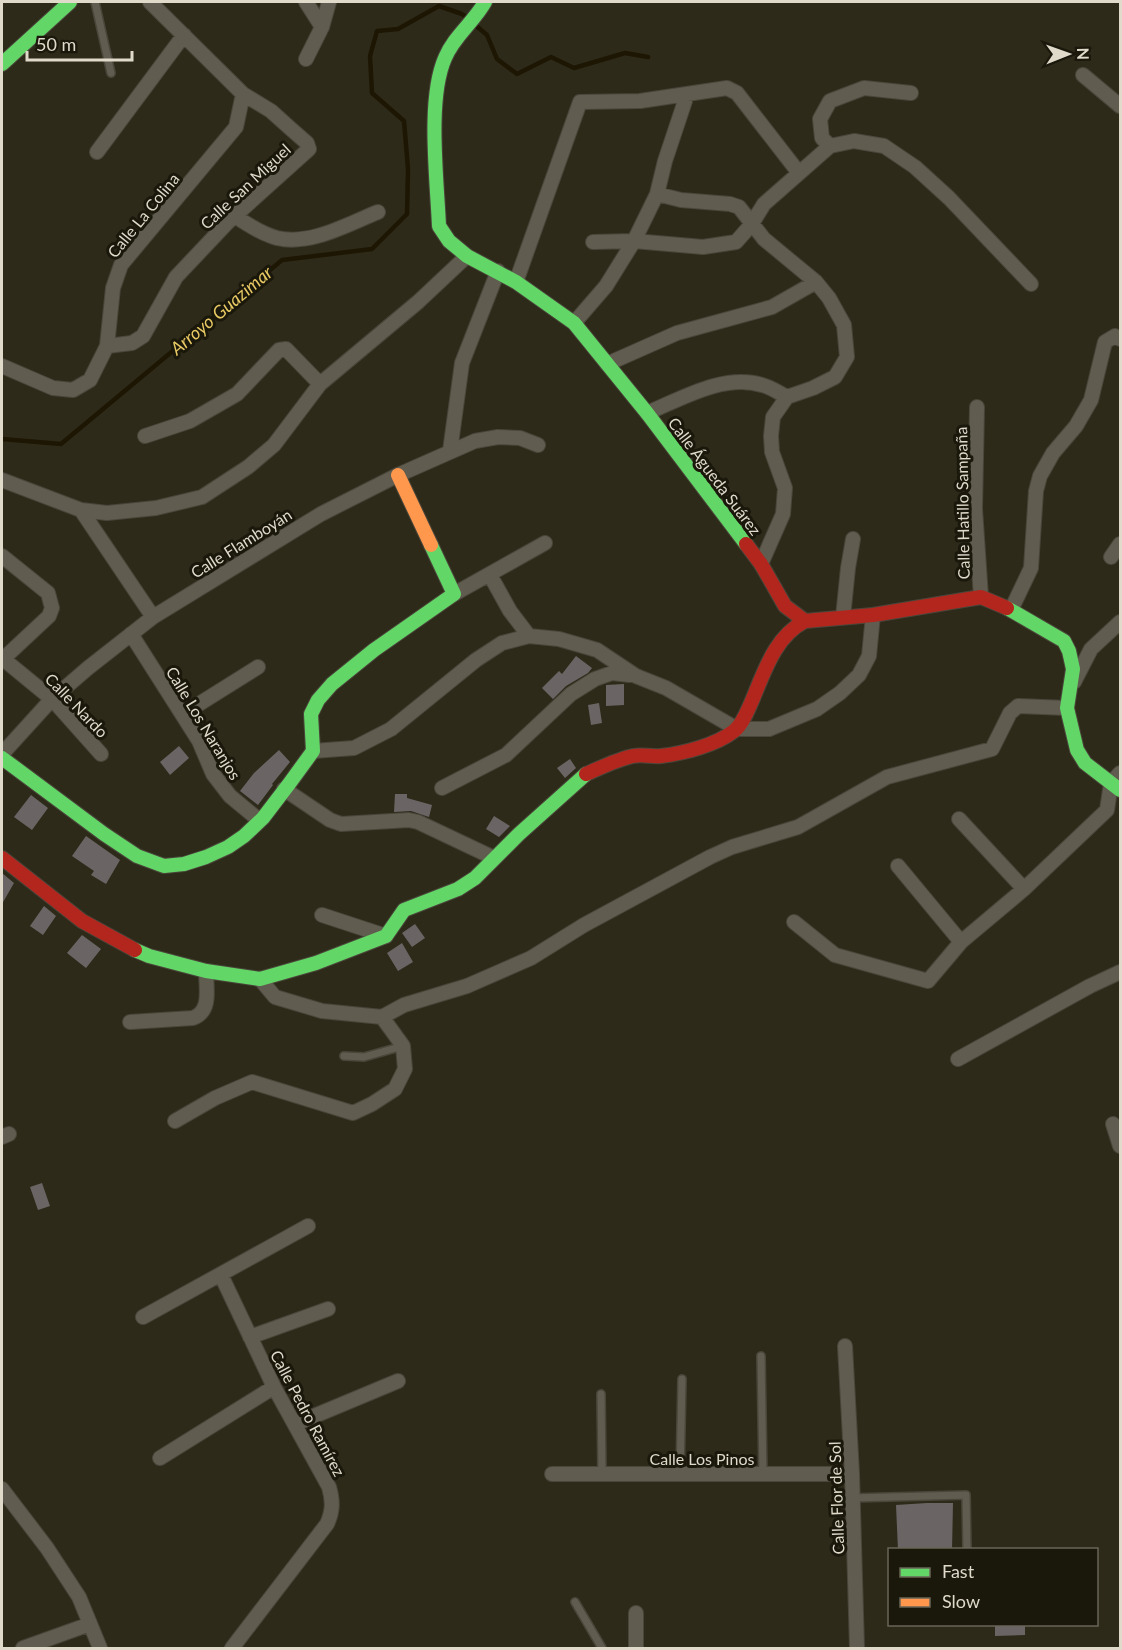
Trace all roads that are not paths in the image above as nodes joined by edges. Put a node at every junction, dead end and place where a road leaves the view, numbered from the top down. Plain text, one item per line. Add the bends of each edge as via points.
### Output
1 (70, 2) edge
2 (95, 2) edge
3 (150, 2) edge
4 (306, 2) edge
5 (329, 2) edge
6 (482, 7) edge
7 (322, 27) junction
8 (184, 35) junction
9 (306, 59) dead end
10 (2, 64) edge
11 (111, 73) dead end
12 (1083, 75) dead end
13 (911, 93) dead end
14 (243, 94) junction
15 (687, 95) junction
16 (1120, 106) edge
17 (830, 146) junction
18 (97, 152) dead end
19 (799, 173) junction
20 (657, 194) junction
21 (378, 212) dead end
22 (235, 216) junction
23 (751, 225) junction
24 (634, 241) junction
25 (593, 242) dead end
26 (467, 256) junction
27 (498, 272) junction
28 (516, 282) junction
29 (816, 282) junction
30 (1031, 284) dead end
31 (574, 322) junction
32 (1120, 339) edge
33 (107, 346) junction
34 (608, 364) junction
35 (2, 366) edge
36 (320, 384) junction
37 (787, 397) junction
38 (977, 407) dead end
39 (647, 413) junction
40 (145, 436) dead end
41 (538, 445) dead end
42 (450, 450) junction
43 (398, 475) junction
44 (2, 480) edge
45 (81, 510) junction
46 (854, 540) dead end
47 (545, 543) dead end
48 (1120, 544) edge
49 (2, 556) edge
50 (1111, 557) dead end
51 (760, 564) junction
52 (490, 574) junction
53 (454, 594) junction
54 (981, 597) junction
55 (1011, 610) junction
56 (873, 615) junction
57 (153, 617) junction
58 (843, 617) junction
59 (805, 621) junction
60 (1120, 622) edge
61 (130, 634) junction
62 (529, 636) junction
63 (2, 659) edge
64 (258, 668) dead end
65 (636, 676) junction
66 (1070, 689) junction
67 (52, 699) junction
68 (1067, 708) junction
69 (183, 714) junction
70 (737, 729) junction
71 (313, 751) junction
72 (101, 753) dead end
73 (2, 756) edge
74 (1117, 782) edge
75 (442, 788) dead end
76 (284, 789) junction
77 (959, 819) dead end
78 (259, 820) junction
79 (2, 858) edge
80 (494, 858) junction
81 (898, 866) dead end
82 (1024, 889) junction
83 (322, 915) dead end
84 (795, 922) dead end
85 (386, 936) junction
86 (961, 942) junction
87 (206, 971) junction
88 (1120, 972) edge
89 (260, 979) junction
90 (382, 1017) junction
91 (130, 1022) dead end
92 (404, 1046) junction
93 (344, 1056) dead end
94 (958, 1059) dead end
95 (175, 1121) dead end
96 (1113, 1124) dead end
97 (1120, 1146) edge
98 (308, 1226) dead end
99 (221, 1275) junction
100 (328, 1309) dead end
101 (143, 1317) dead end
102 (250, 1337) junction
103 (845, 1346) dead end
104 (761, 1356) dead end
105 (682, 1378) dead end
106 (398, 1381) dead end
107 (274, 1387) junction
108 (601, 1394) dead end
109 (295, 1424) junction
110 (160, 1458) dead end
111 (552, 1474) dead end
112 (602, 1474) junction
113 (680, 1474) junction
114 (852, 1474) junction
115 (763, 1475) junction
116 (2, 1491) edge
117 (852, 1498) junction
118 (967, 1548) edge
119 (575, 1602) dead end
120 (636, 1613) dead end
121 (90, 1624) junction
122 (23, 1648) edge
123 (100, 1648) edge
124 (232, 1648) edge
125 (602, 1648) edge
126 (636, 1648) edge
127 (857, 1648) edge

1 - 10 street
2 - 11 lane
3 - 8 street, Calle San Miguel
4 - 7 street
5 - 7 street
6 - 26 street, Calle Águeda Suárez via 461,30 446,56 434,99 439,226
7 - 9 street
8 - 14 street, Calle San Miguel
8 - 18 street
12 - 16 street
13 - 17 street via 864,88 830,101 820,119 822,138
14 - 22 street, Calle San Miguel via 271,111 307,142 309,149
14 - 33 street, Calle La Colina via 236,127 121,265 113,288
15 - 19 street via 727,88 737,93
15 - 20 street
15 - 28 street via 580,102
17 - 19 street
17 - 30 street via 854,141 884,146 915,167
19 - 23 street via 764,204
20 - 23 street via 730,204 739,207
20 - 24 street
21 - 22 street via 306,238 279,238
22 - 33 street, Calle San Miguel via 176,277 143,336 132,343
23 - 24 street via 736,242 703,247
23 - 29 street
24 - 25 street
24 - 31 street via 606,286
26 - 27 street, Calle Águeda Suárez
26 - 36 street
27 - 28 street, Calle Águeda Suárez
27 - 42 street via 462,363
28 - 31 street, Calle Águeda Suárez
29 - 34 street via 772,307 677,333
29 - 37 street via 844,325 847,357 835,377
31 - 34 street, Calle Águeda Suárez
32 - 55 street via 1115,336 1105,342 1091,400 1040,476 1032,568
33 - 35 street, Calle La Colina via 90,380 73,390 53,388
34 - 39 street, Calle Águeda Suárez
36 - 40 street via 286,349 279,350 237,394 190,421
36 - 45 street via 274,445 202,497 156,508 107,513
37 - 39 street via 762,385 738,381
37 - 51 street via 773,417 771,436 772,452 785,488 783,514
38 - 54 street, Calle Hatillo Sampaña via 975,509
39 - 51 street, Calle Águeda Suárez
41 - 42 street, Calle Flamboyán via 498,436
42 - 43 street, Calle Flamboyán
43 - 53 street
43 - 57 street, Calle Flamboyán via 321,514
44 - 45 street
45 - 57 street
46 - 58 street
47 - 52 street
48 - 50 street
49 - 63 street via 48,593 52,608 49,616
51 - 59 street, Calle Águeda Suárez via 785,606
52 - 53 street
52 - 62 street
53 - 71 street via 359,660 316,702 311,715
54 - 55 street
54 - 56 street
55 - 66 street via 1064,641 1073,669
56 - 58 street
56 - 70 street via 869,656 859,675 840,693 817,709 769,729
57 - 61 street, Calle Flamboyán
58 - 59 street
59 - 70 street via 795,626 773,653
60 - 66 street via 1091,649
61 - 67 street, Calle Flamboyán
61 - 69 street, Calle Los Naranjos
62 - 65 street via 559,639 597,650
62 - 71 street via 502,642 391,729 354,748
63 - 67 street, Calle Nardo
64 - 69 street
65 - 70 street via 666,688
65 - 75 street via 612,673 595,679 571,694 507,755
66 - 68 street
67 - 72 street, Calle Nardo
67 - 73 street, Calle Flamboyán
68 - 74 street via 1077,750 1085,763
68 - 90 street via 1018,706 992,749 887,777 798,827 710,857 531,958 467,986 404,1005
69 - 78 street, Calle Los Naranjos via 213,774 230,796
70 - 80 street via 720,740 687,750 661,756 633,756 587,774
71 - 76 street
73 - 78 street via 91,825 150,862 166,866 217,853 244,837
74 - 82 street via 1107,810
76 - 78 street
76 - 80 street via 341,824 409,820
77 - 82 street
79 - 87 street via 82,921 121,944
80 - 85 street via 458,889 404,910
81 - 86 street
82 - 86 street
83 - 85 street
84 - 86 street via 835,954 928,981
85 - 89 street
87 - 89 street
87 - 91 street via 206,1008 202,1014
88 - 94 street
89 - 90 street via 274,997 322,1011
90 - 92 street
92 - 93 lane via 364,1057
92 - 95 street via 405,1069 395,1089 353,1113 252,1082
96 - 97 street
98 - 99 street
99 - 101 street
99 - 102 street, Calle Pedro Ramírez
100 - 102 street
102 - 107 street, Calle Pedro Ramírez
103 - 114 street, Calle Flor de Sol
104 - 115 lane
105 - 113 lane
106 - 109 street
107 - 109 street, Calle Pedro Ramírez
107 - 110 street
108 - 112 lane
109 - 124 street, Calle Pedro Ramírez via 329,1487 332,1513
111 - 112 street, Calle Los Pinos
112 - 113 street, Calle Los Pinos
113 - 115 street, Calle Los Pinos
114 - 115 street, Calle Los Pinos
114 - 117 street, Calle Flor de Sol
116 - 121 street via 79,1597
117 - 118 lane via 966,1495
117 - 127 street, Calle Flor de Sol
119 - 125 lane
120 - 126 street
121 - 122 street
121 - 123 street

